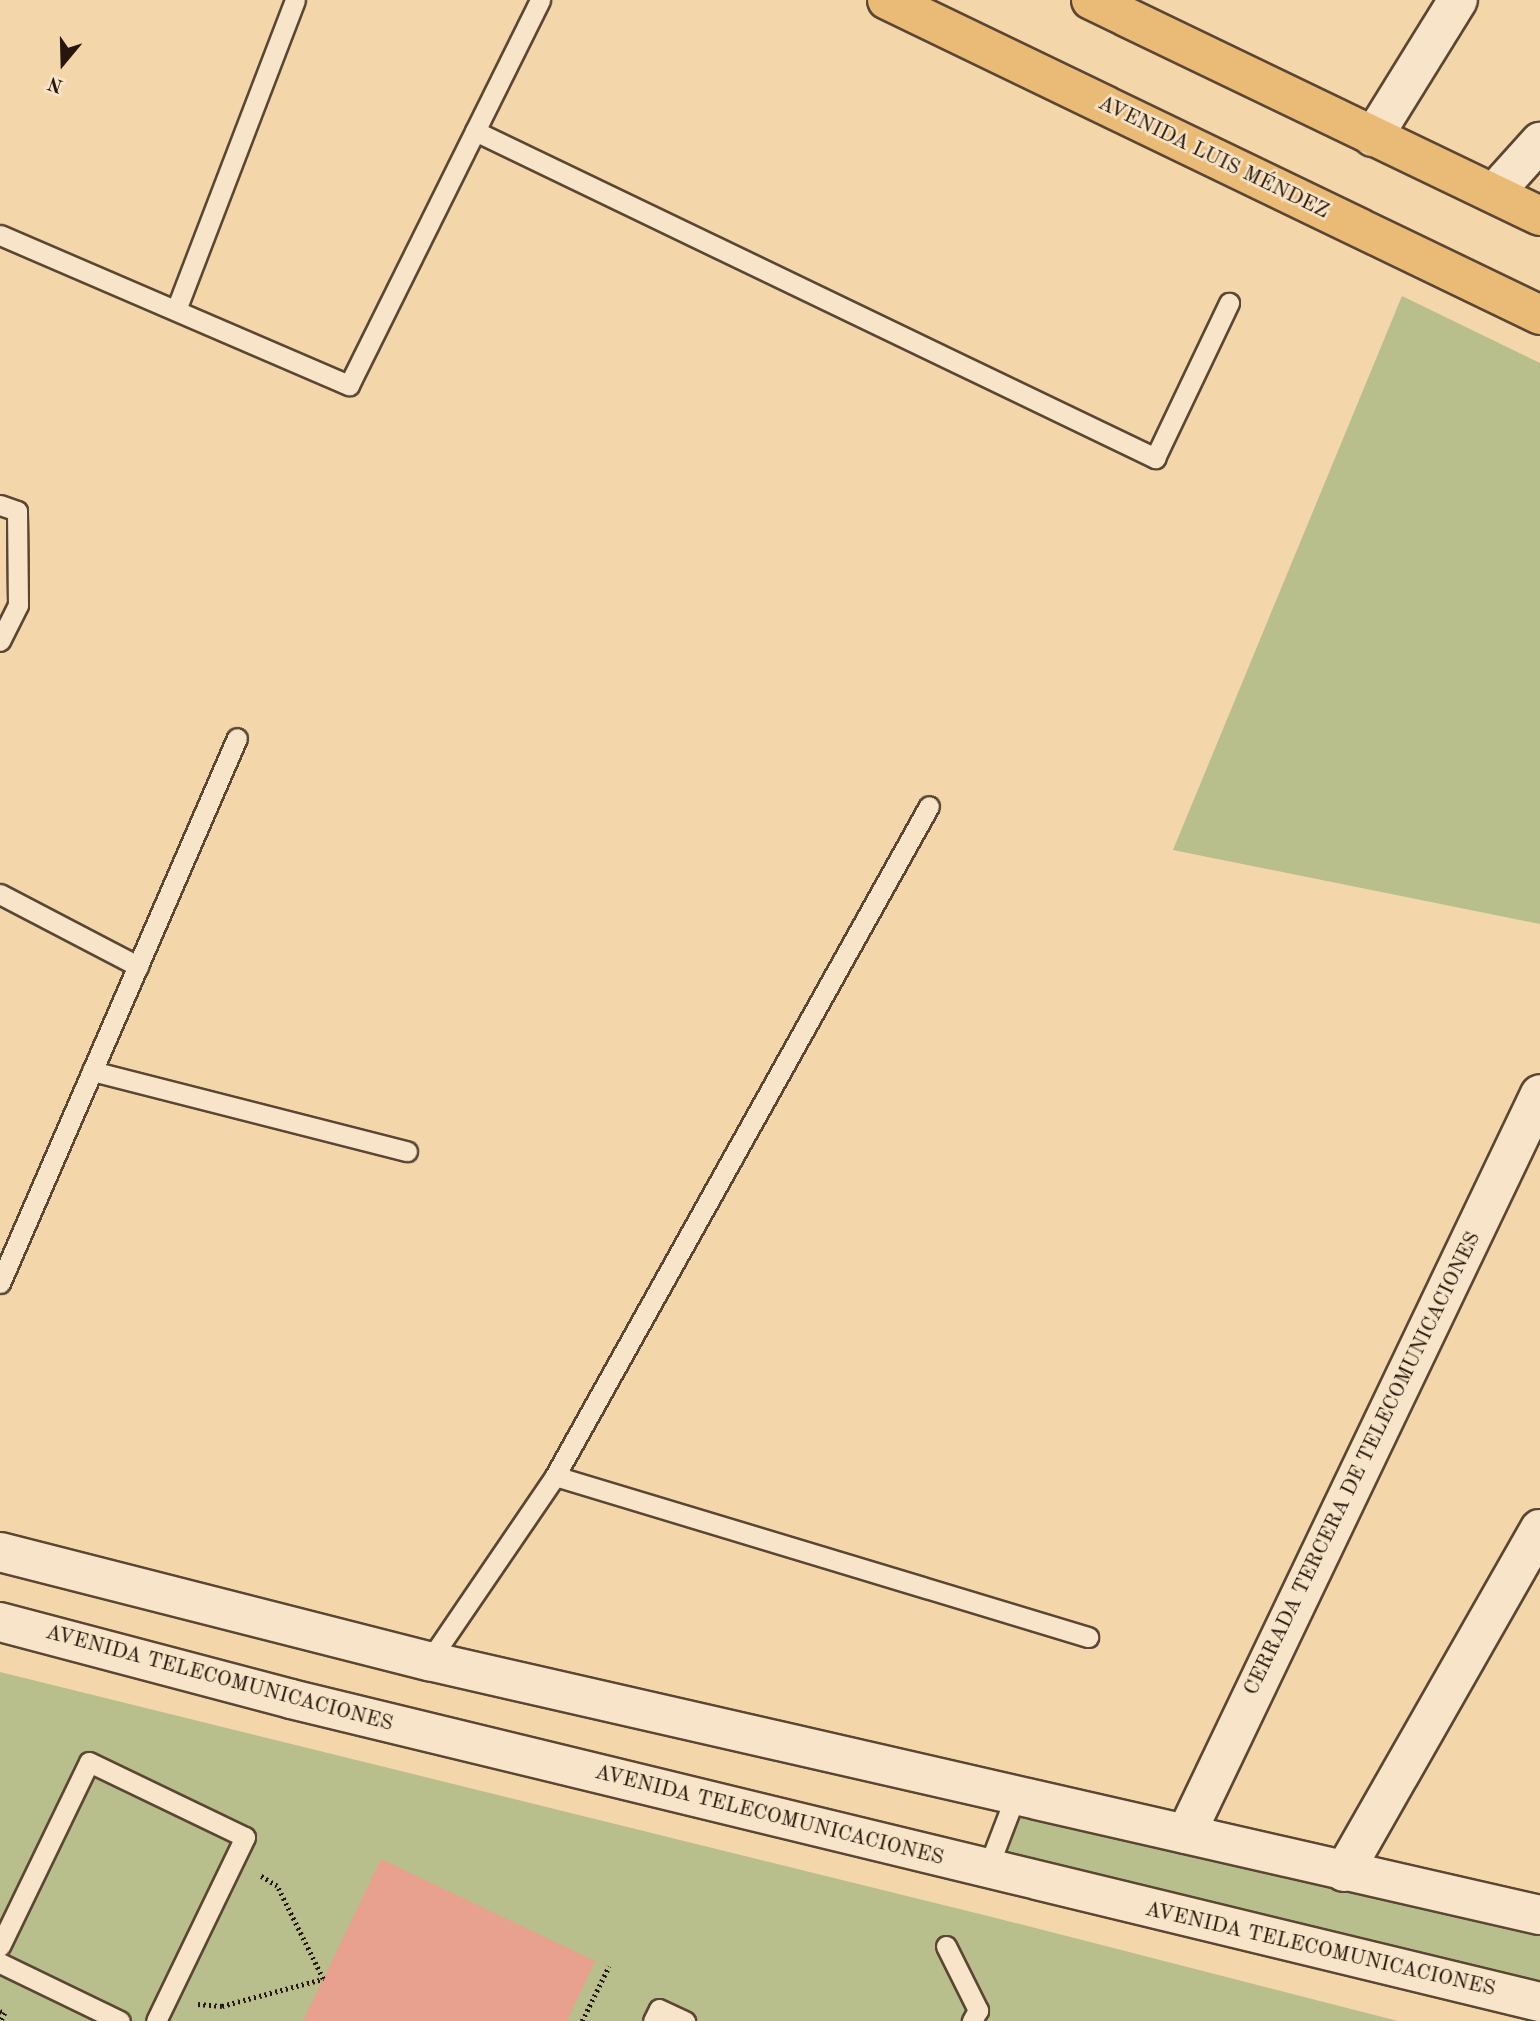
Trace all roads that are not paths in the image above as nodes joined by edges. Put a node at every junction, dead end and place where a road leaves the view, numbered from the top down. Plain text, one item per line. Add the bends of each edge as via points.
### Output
1 (295, 0) edge
2 (540, 0) edge
3 (887, 0) edge
4 (1091, 0) edge
5 (1458, 0) edge
6 (1133, 9) edge
7 (475, 131) junction
8 (1373, 137) junction
9 (1540, 142) edge
10 (1494, 193) junction
11 (1540, 216) edge
12 (0, 235) edge
13 (1229, 303) dead end
14 (176, 310) junction
15 (1540, 316) edge
16 (0, 505) edge
17 (0, 641) edge
18 (237, 738) dead end
19 (929, 806) dead end
20 (0, 894) edge
21 (138, 965) junction
22 (92, 1071) junction
23 (1540, 1094) edge
24 (407, 1151) dead end
25 (0, 1283) edge
26 (555, 1476) junction
27 (1540, 1529) edge
28 (0, 1552) edge
29 (0, 1622) edge
30 (1088, 1637) dead end
31 (429, 1661) junction
32 (1017, 1792) junction
33 (1186, 1834) junction
34 (987, 1870) junction
35 (1344, 1872) junction
36 (1540, 1915) edge
37 (0, 1946) edge
38 (946, 1946) dead end
39 (0, 1964) edge
40 (1540, 2002) edge
41 (120, 2021) edge
42 (156, 2021) edge
43 (653, 2021) edge
44 (685, 2021) edge
45 (972, 2021) edge

1 - 14 lane
2 - 7 lane
3 - 15 main road, AVENIDA LUIS MÉNDEZ
4 - 6 main road
5 - 8 street
6 - 8 main road
7 - 13 lane via 1155,457
7 - 14 lane via 349,385
8 - 10 main road
9 - 10 street
10 - 11 main road
12 - 14 lane
16 - 17 lane via 17,511 18,605
18 - 21 lane
19 - 26 lane
20 - 21 lane
21 - 22 lane
22 - 24 lane
22 - 25 lane
23 - 33 street, CERRADA TERCERA DE TELECOMUNICACIONES
26 - 30 lane
26 - 31 lane
27 - 35 street
28 - 31 street
29 - 34 street, AVENIDA TELECOMUNICACIONES via 291,1699
31 - 32 street
32 - 33 street
32 - 34 lane
33 - 35 street
34 - 40 street, AVENIDA TELECOMUNICACIONES
35 - 36 street
37 - 42 lane via 89,1762 245,1837
38 - 45 lane via 978,2010
39 - 41 lane
43 - 44 lane via 659,2009

